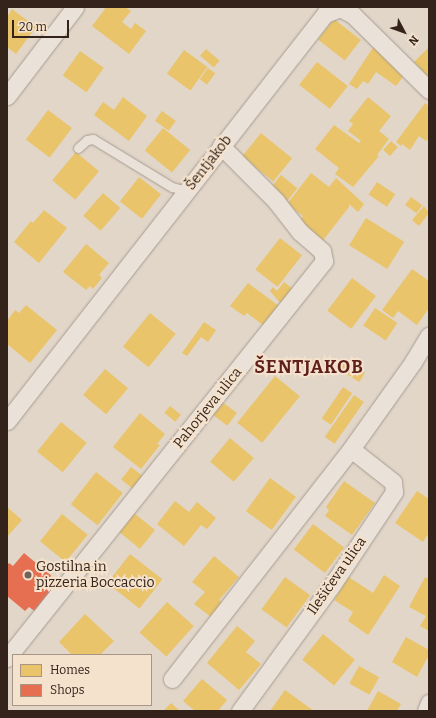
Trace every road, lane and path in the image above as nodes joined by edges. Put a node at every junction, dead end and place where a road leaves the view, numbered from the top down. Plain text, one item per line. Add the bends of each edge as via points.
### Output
1 (75, 7) edge
2 (340, 8) edge
3 (429, 90) edge
4 (7, 96) edge
5 (221, 146) junction
6 (78, 148) dead end
7 (187, 191) junction
8 (429, 335) edge
9 (7, 421) edge
10 (351, 449) junction
11 (7, 658) edge
12 (172, 679) dead end
13 (429, 703) edge
14 (240, 711) edge
15 (426, 711) edge

1 - 4 street
2 - 3 street, Šentjakob via 361,22
2 - 5 street, Šentjakob via 332,9 320,18
5 - 7 street, Šentjakob
5 - 11 street, Pahorjeva ulica via 276,201 300,232 322,251 324,260
6 - 7 lane via 86,140 93,139 172,187
7 - 9 street, Šentjakob
8 - 10 street via 413,362
10 - 12 street
10 - 14 street, Ilešičeva ulica via 393,482 394,492 332,585
13 - 15 street

